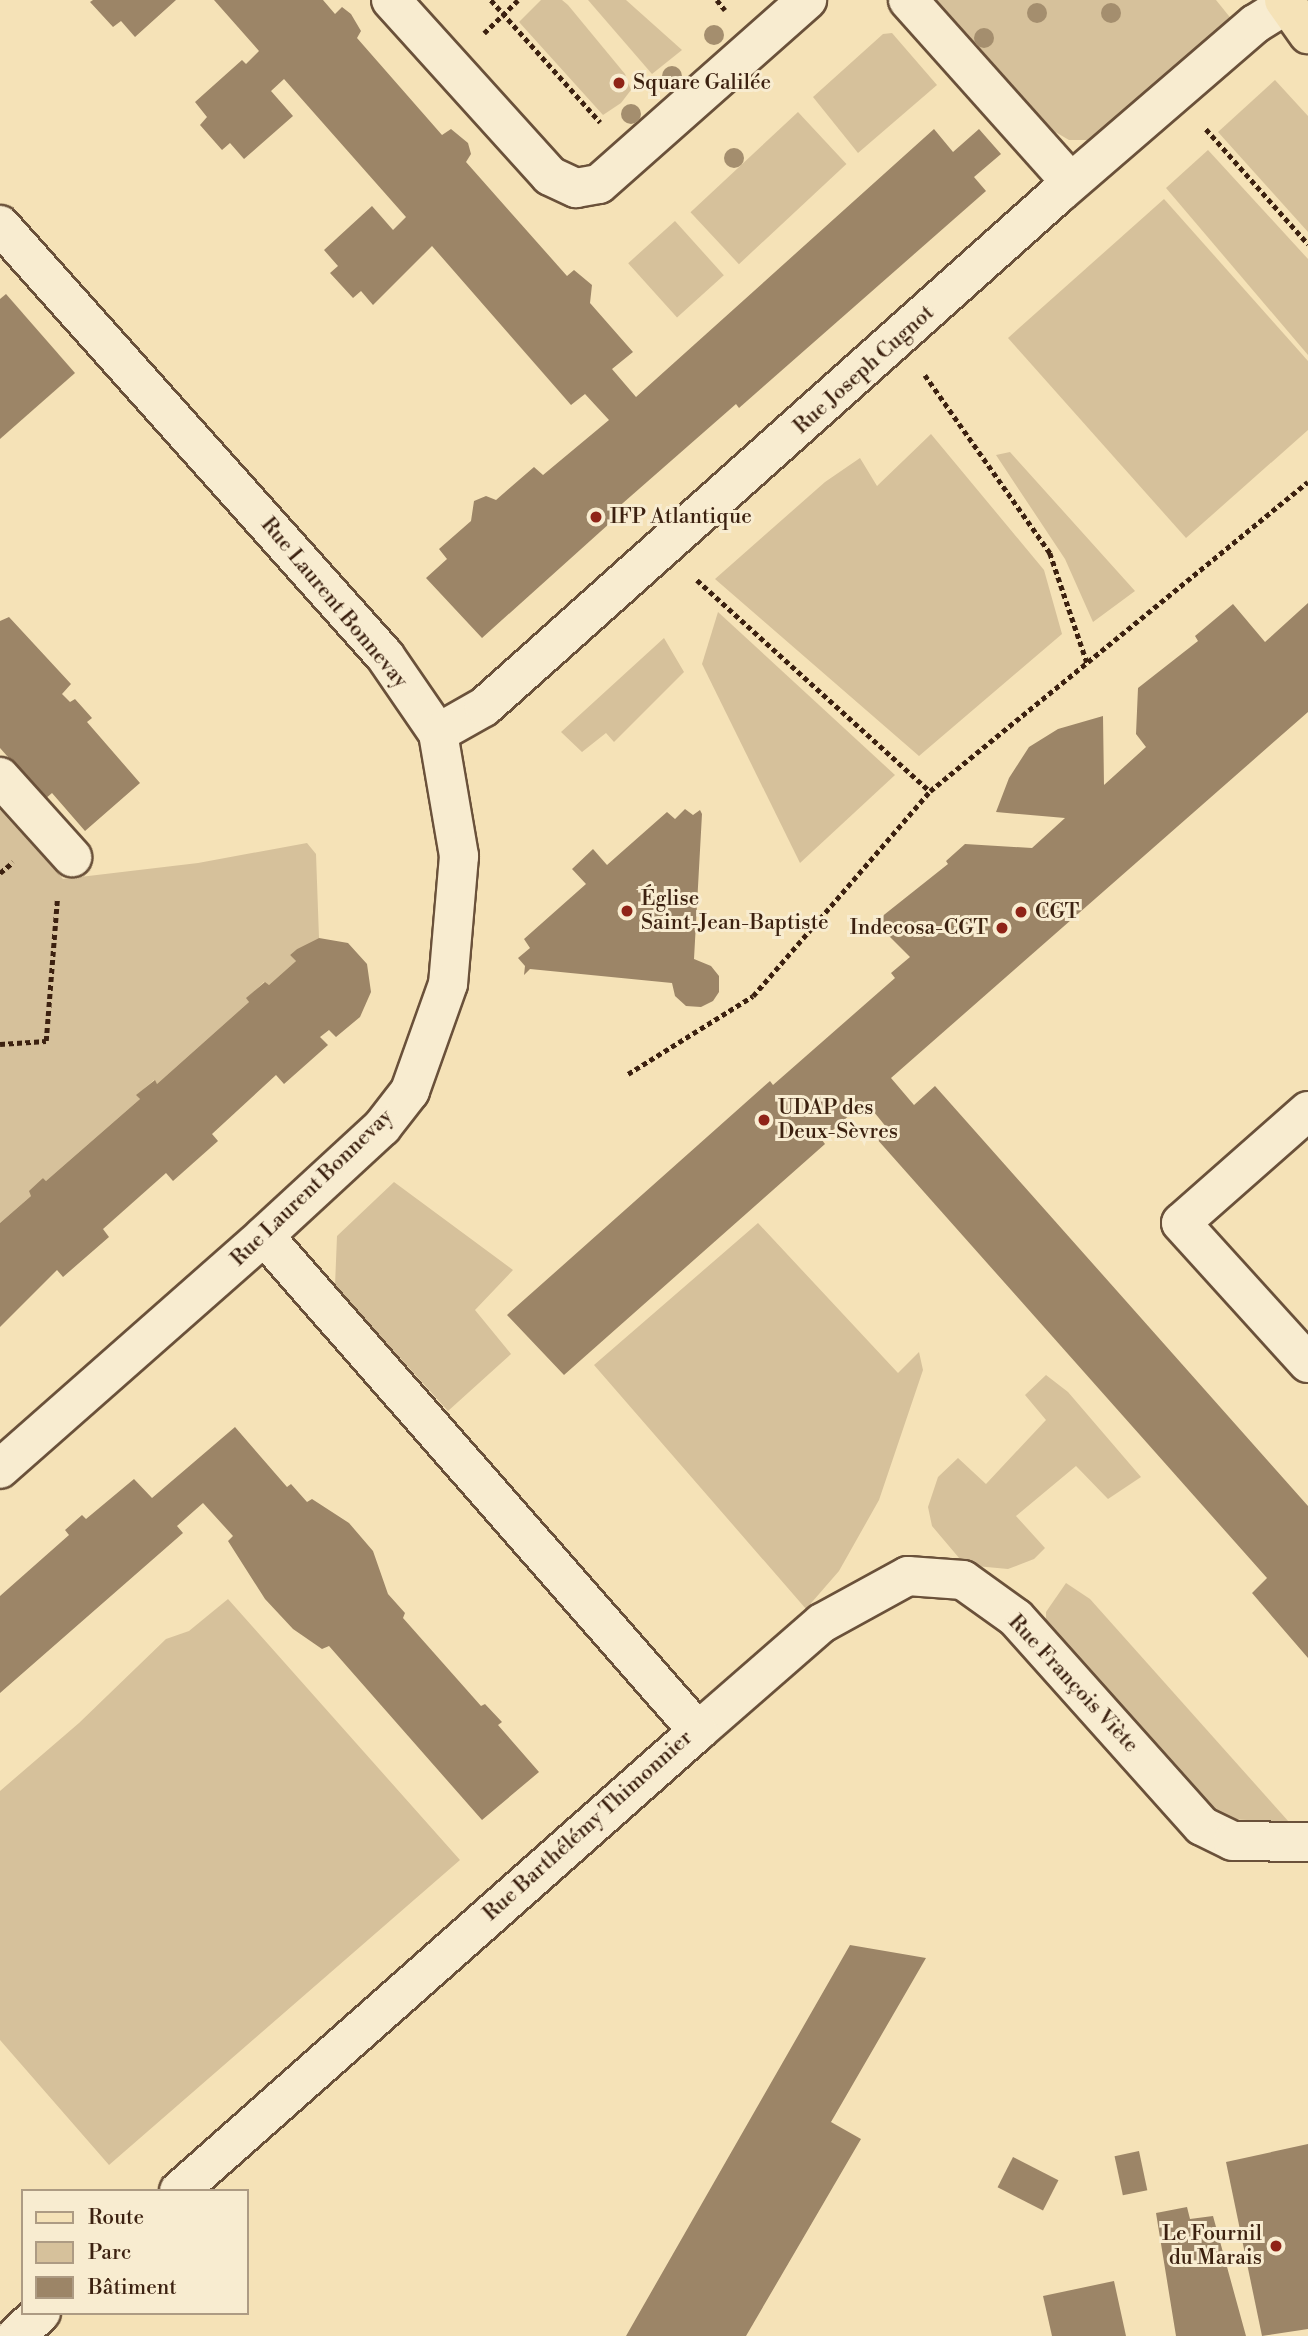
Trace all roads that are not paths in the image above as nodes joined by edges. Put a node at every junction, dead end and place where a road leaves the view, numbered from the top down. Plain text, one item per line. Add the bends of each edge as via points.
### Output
1 (391, 0) edge
2 (807, 0) edge
3 (908, 0) edge
4 (1293, 13) edge
5 (1071, 182) junction
6 (0, 225) edge
7 (438, 733) junction
8 (0, 777) edge
9 (65, 872) road end
10 (1308, 1111) edge
11 (264, 1236) junction
12 (1308, 1363) edge
13 (0, 1469) edge
14 (698, 1731) junction
15 (1308, 1842) edge
16 (181, 2189) edge
17 (39, 2315) edge
18 (16, 2336) edge

1 - 2 street via 550,176 576,188 599,184
3 - 5 street
4 - 5 street, Rue Joseph Cugnot via 1255,24
5 - 7 street, Rue Joseph Cugnot via 484,707
6 - 7 street, Rue Laurent Bonnevay via 385,656
7 - 11 street, Rue Laurent Bonnevay via 459,856 447,984 411,1091 382,1127
8 - 9 street
10 - 12 street via 1181,1223
11 - 13 street, Rue Laurent Bonnevay
11 - 14 street, Rue Barthélémy Thimonnier
14 - 15 street, Rue François Viète via 822,1623 908,1576 963,1580 1016,1618 1202,1826 1233,1841
14 - 16 street, Rue Barthélémy Thimonnier
17 - 18 street

